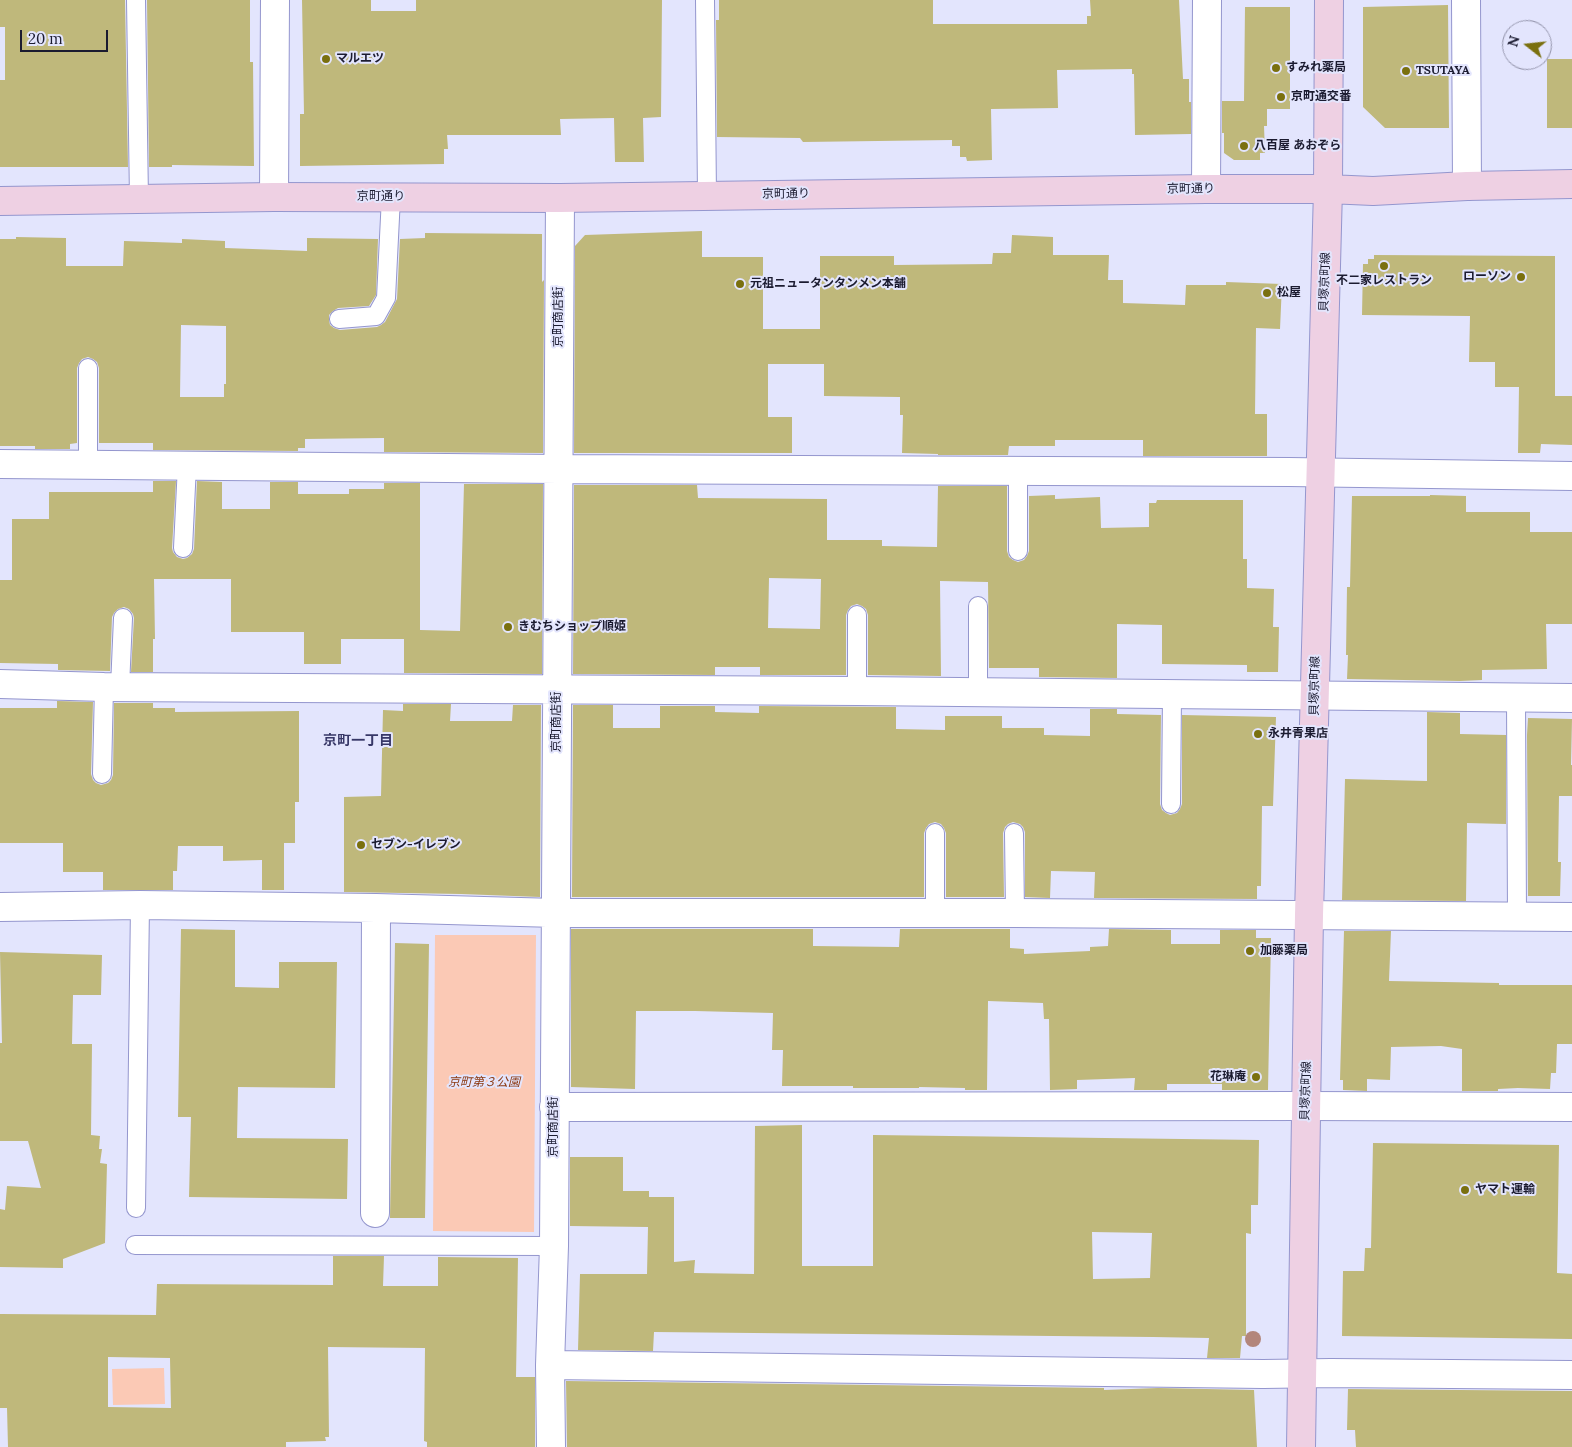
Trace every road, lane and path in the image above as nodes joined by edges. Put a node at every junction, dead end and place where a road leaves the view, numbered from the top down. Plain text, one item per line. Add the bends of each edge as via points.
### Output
1 (136, 0) edge
2 (275, 0) edge
3 (705, 0) edge
4 (1207, 0) edge
5 (1329, 0) edge
6 (1466, 0) edge
7 (1572, 184) edge
8 (1467, 186) junction
9 (1206, 189) junction
10 (1328, 189) junction
11 (708, 196) junction
12 (274, 197) junction
13 (391, 197) junction
14 (560, 198) junction
15 (139, 199) junction
16 (0, 200) edge
17 (339, 319) dead end
18 (88, 368) dead end
19 (0, 464) edge
20 (88, 465) junction
21 (187, 465) junction
22 (558, 469) junction
23 (1018, 470) junction
24 (1320, 472) junction
25 (1572, 476) edge
26 (183, 548) dead end
27 (1018, 551) dead end
28 (978, 606) dead end
29 (857, 615) dead end
30 (123, 618) dead end
31 (0, 684) edge
32 (112, 687) junction
33 (557, 689) junction
34 (857, 691) junction
35 (978, 692) junction
36 (1172, 694) junction
37 (1314, 695) junction
38 (1516, 698) junction
39 (1572, 698) edge
40 (102, 774) dead end
41 (1171, 804) dead end
42 (935, 833) dead end
43 (1014, 833) dead end
44 (140, 905) junction
45 (0, 907) edge
46 (376, 908) junction
47 (935, 912) junction
48 (556, 913) junction
49 (1015, 913) junction
50 (1309, 915) junction
51 (1517, 917) junction
52 (1572, 917) edge
53 (1306, 1106) junction
54 (554, 1107) junction
55 (1572, 1107) edge
56 (136, 1208) dead end
57 (375, 1213) dead end
58 (135, 1245) dead end
59 (554, 1246) junction
60 (550, 1365) junction
61 (1301, 1373) junction
62 (1572, 1375) edge
63 (551, 1447) edge
64 (1301, 1447) edge

1 - 15 lane
2 - 12 street
3 - 11 lane
4 - 9 street
5 - 10 street, 貝塚京町線
6 - 8 street
7 - 8 street, 京町通り
8 - 10 street, 京町通り
9 - 10 street, 京町通り
9 - 11 street, 京町通り
10 - 24 street, 貝塚京町線
11 - 14 street, 京町通り
12 - 13 street, 京町通り
12 - 15 street, 京町通り
13 - 14 street, 京町通り
13 - 17 lane via 386,298 376,316
14 - 22 street, 京町商店街
15 - 16 street, 京町通り
18 - 20 lane
19 - 20 street
20 - 21 street
21 - 22 street
21 - 26 lane
22 - 23 street
22 - 33 street, 京町商店街
23 - 24 street
23 - 27 lane
24 - 25 street
24 - 37 street, 貝塚京町線
28 - 35 lane
29 - 34 lane
30 - 32 lane
31 - 32 street
32 - 33 street
32 - 40 lane
33 - 34 street
33 - 48 street, 京町商店街
34 - 35 street
35 - 36 street
36 - 37 street
36 - 41 lane
37 - 38 street
37 - 50 street, 貝塚京町線
38 - 39 street
38 - 51 lane
42 - 47 lane
43 - 49 lane
44 - 45 street
44 - 46 street
44 - 56 lane
46 - 48 street
46 - 57 street
47 - 48 street
47 - 49 street
48 - 54 street, 京町商店街
49 - 50 street
50 - 51 street
50 - 53 street, 貝塚京町線
51 - 52 street
53 - 54 street
53 - 55 street
53 - 61 street, 貝塚京町線
54 - 59 street, 京町商店街
58 - 59 lane
59 - 60 street, 京町商店街
60 - 61 street
60 - 63 street, 京町商店街
61 - 62 street
61 - 64 street, 貝塚京町線

